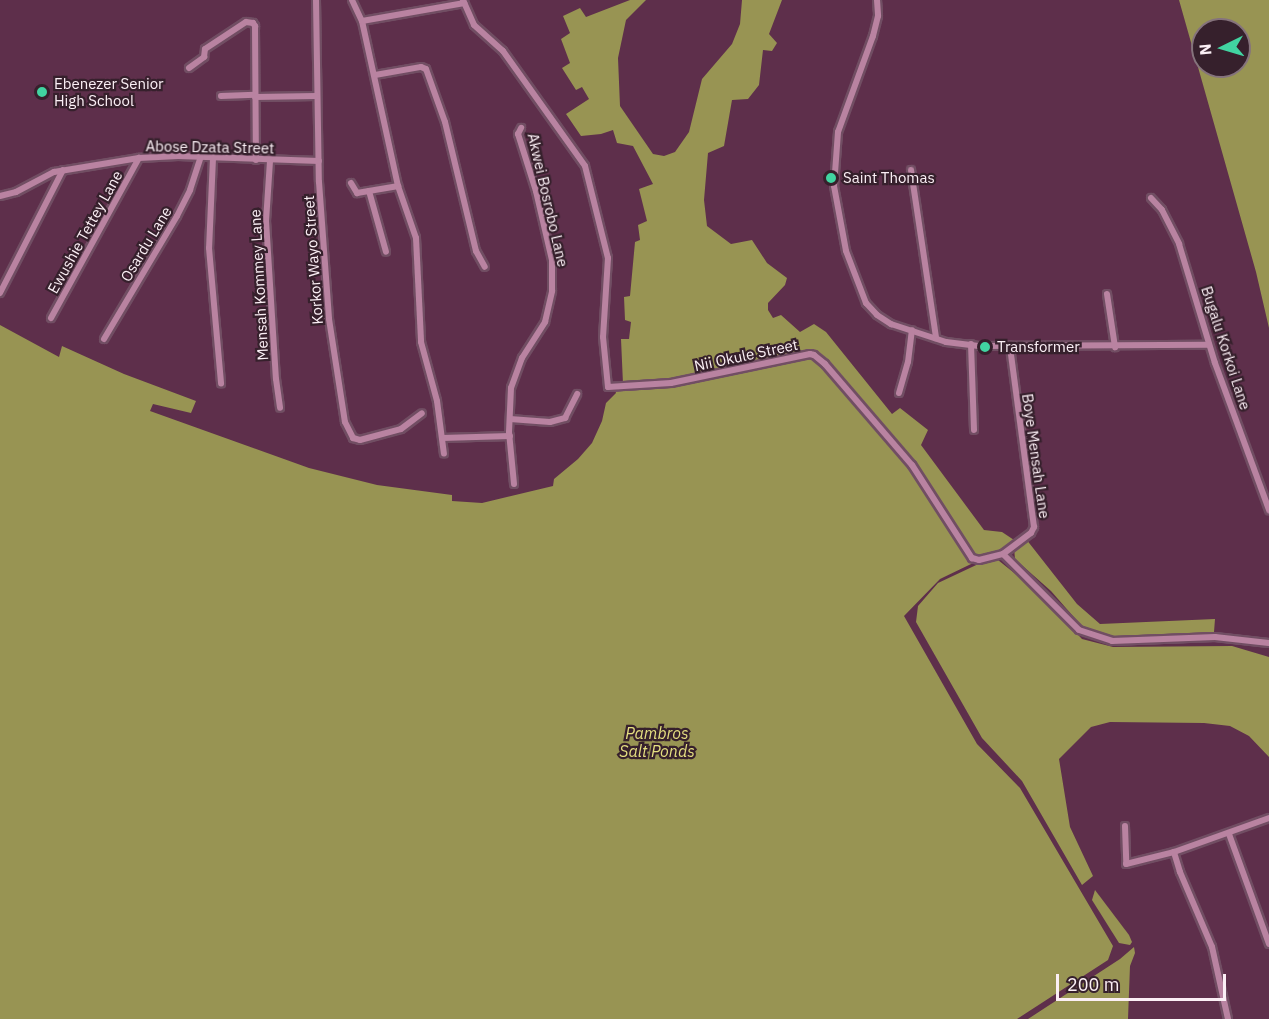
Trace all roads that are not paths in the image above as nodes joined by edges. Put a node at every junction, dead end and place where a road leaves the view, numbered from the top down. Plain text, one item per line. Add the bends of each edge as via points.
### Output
1 (316, 0) edge
2 (352, 0) edge
3 (877, 0) edge
4 (463, 2) edge
5 (362, 21) junction
6 (189, 68) dead end
7 (375, 75) junction
8 (221, 96) dead end
9 (255, 96) junction
10 (316, 96) junction
11 (521, 128) dead end
12 (201, 157) junction
13 (139, 158) junction
14 (213, 158) junction
15 (256, 160) junction
16 (270, 161) junction
17 (319, 161) junction
18 (63, 170) junction
19 (911, 170) dead end
20 (351, 183) dead end
21 (398, 186) junction
22 (369, 191) junction
23 (0, 196) edge
24 (1151, 198) dead end
25 (386, 252) dead end
26 (484, 267) dead end
27 (0, 292) edge
28 (1107, 294) dead end
29 (51, 318) dead end
30 (912, 330) junction
31 (936, 338) junction
32 (104, 339) dead end
33 (971, 344) junction
34 (1209, 345) junction
35 (1010, 346) junction
36 (1114, 347) junction
37 (221, 383) dead end
38 (899, 393) dead end
39 (577, 394) dead end
40 (280, 408) dead end
41 (422, 413) dead end
42 (510, 419) junction
43 (974, 430) dead end
44 (510, 436) junction
45 (442, 438) junction
46 (444, 454) dead end
47 (514, 484) dead end
48 (1269, 510) edge
49 (1003, 554) junction
50 (1269, 643) edge
51 (1269, 818) edge
52 (1125, 826) dead end
53 (1229, 834) junction
54 (1174, 852) junction
55 (1269, 944) edge
56 (1228, 1019) edge

1 - 10 street, Korkor Wayo Street
2 - 5 street
3 - 30 street via 873,36 838,132 834,186 846,251 866,303 877,315
4 - 5 street
4 - 49 street, Nii Okule Street via 474,25 502,51 585,166 608,258 603,337 608,387 693,379 810,354 825,364 912,465 972,558
5 - 7 street
6 - 9 street via 204,57 205,49 246,22 253,23
7 - 21 street
7 - 26 street via 426,69 445,122 476,251
8 - 9 street
9 - 10 street
9 - 15 street
10 - 17 street, Korkor Wayo Street
11 - 42 street, Akwei Bosrobo Lane via 518,134 552,260 552,291 544,322 522,358 512,388
12 - 13 street, Abose Dzata Street
12 - 14 street, Abose Dzata Street
12 - 32 street, Osardu Lane via 177,216
13 - 18 street, Abose Dzata Street
13 - 29 street, Ewushie Tettey Lane
14 - 15 street, Abose Dzata Street
14 - 37 street via 209,248
15 - 16 street, Abose Dzata Street
16 - 17 street, Abose Dzata Street
16 - 40 street, Mensah Kommey Lane via 266,221
17 - 41 street, Korkor Wayo Street via 329,319 347,428 353,438 360,440 401,429
18 - 23 street, Abose Dzata Street
18 - 27 street
19 - 31 street
20 - 22 street via 357,193
21 - 22 street
21 - 45 street via 416,238 421,342
22 - 25 street
24 - 34 street, Bugalu Korkoi Lane via 1162,210 1179,244
28 - 36 street
30 - 31 street
30 - 38 street
31 - 33 street
33 - 35 street
33 - 43 street
34 - 36 street
34 - 48 street, Bugalu Korkoi Lane
35 - 36 street
35 - 49 street, Boye Mensah Lane via 1034,527
39 - 42 street via 565,418 550,422
42 - 44 street, Akwei Bosrobo Lane
44 - 45 street
44 - 47 street, Akwei Bosrobo Lane
45 - 46 street
49 - 50 street via 1075,626 1096,637 1112,641 1234,638
51 - 53 street
52 - 54 street via 1126,864
53 - 54 street
53 - 55 street
54 - 56 street via 1212,948

